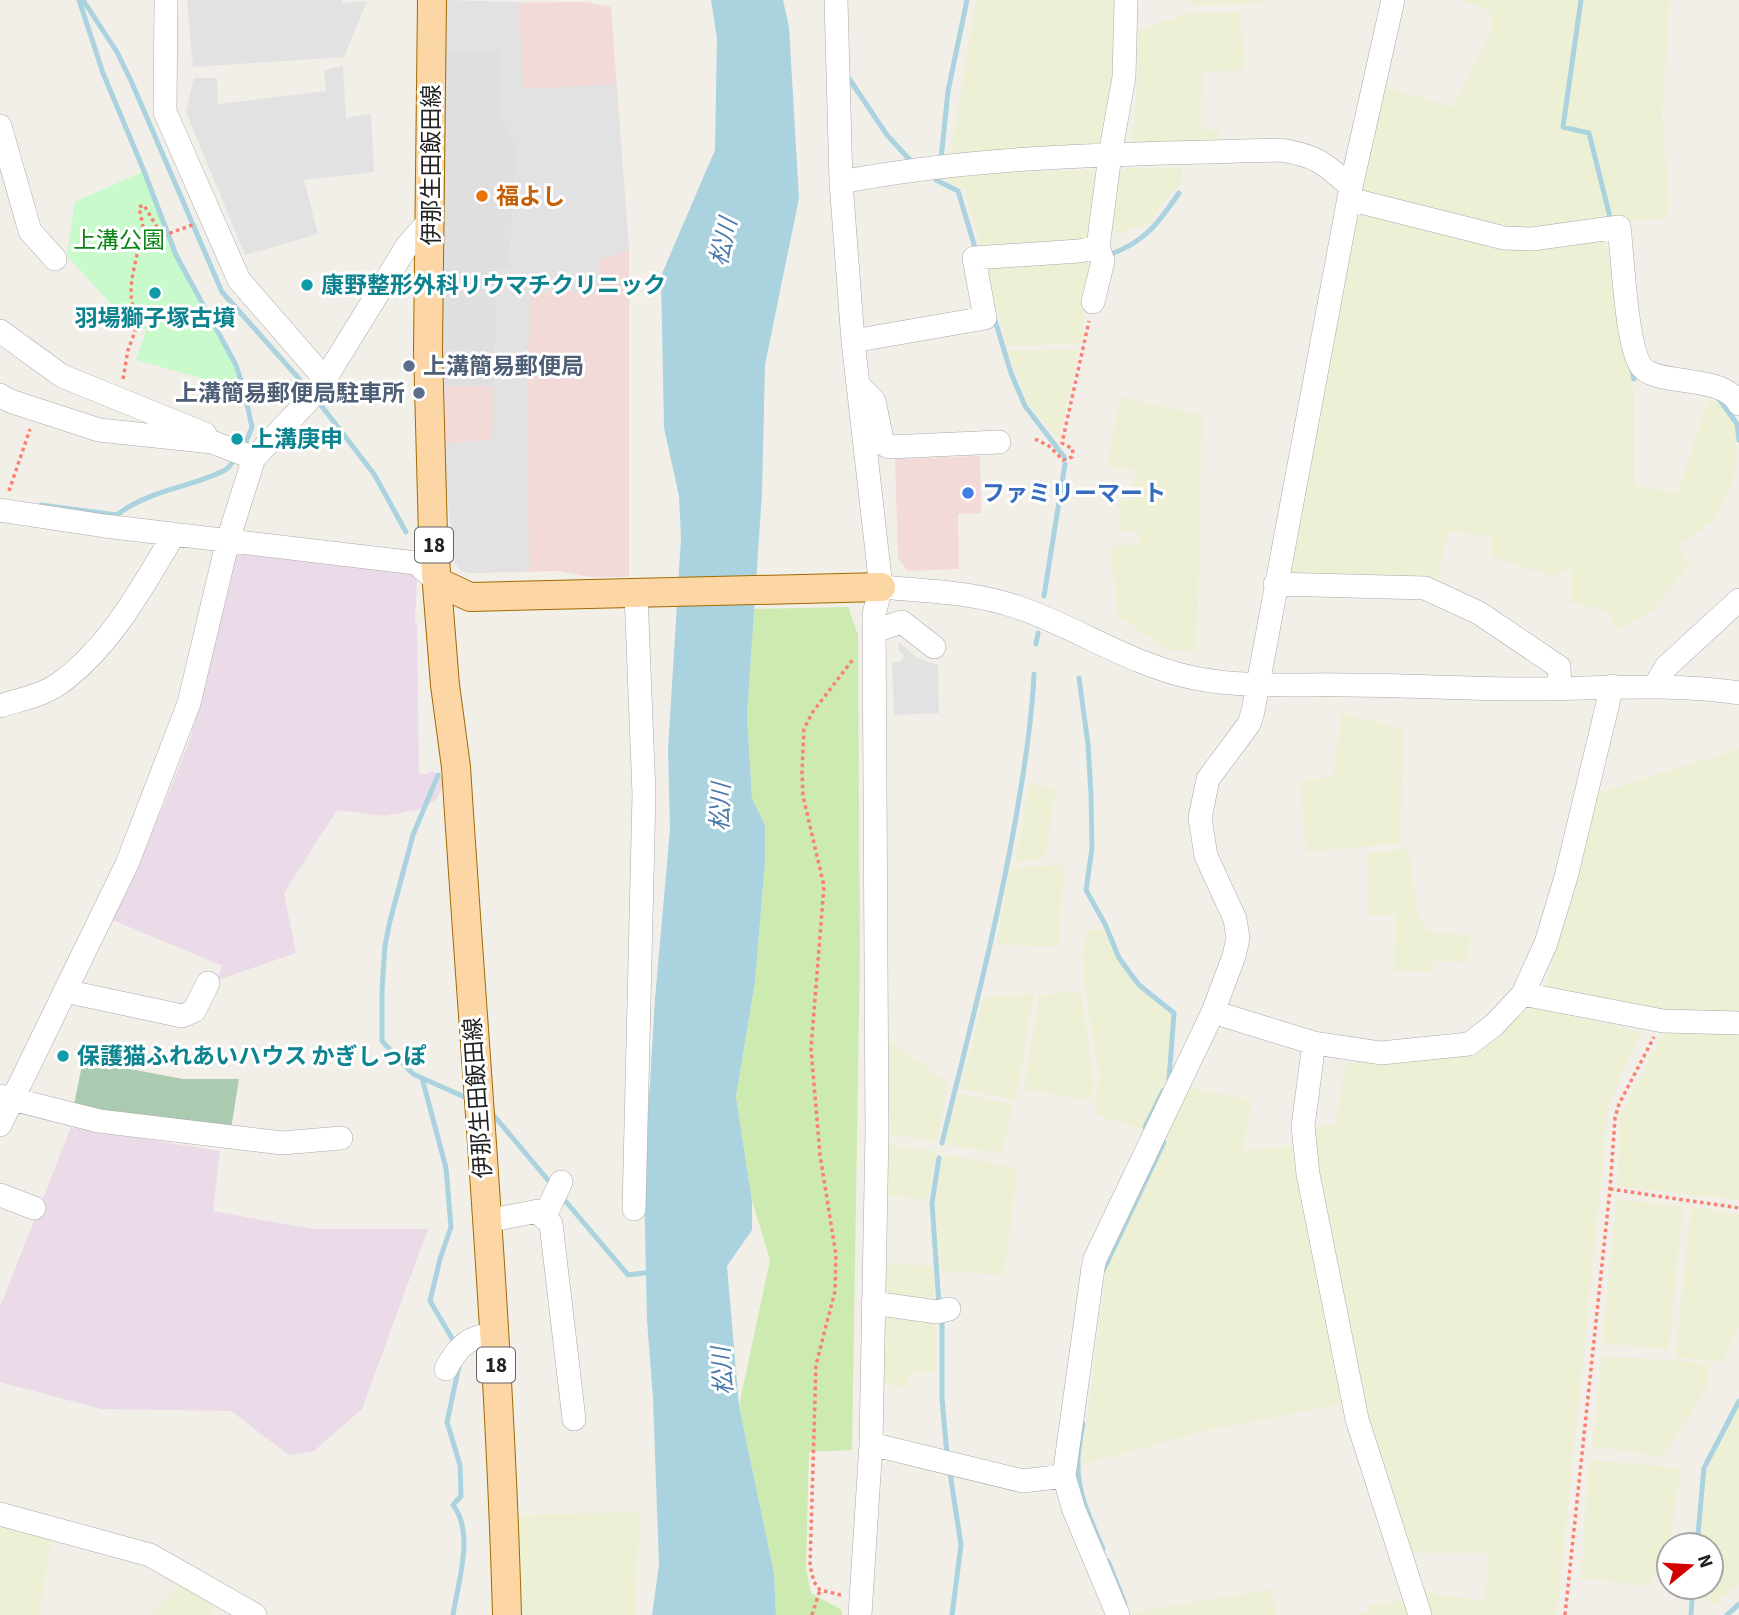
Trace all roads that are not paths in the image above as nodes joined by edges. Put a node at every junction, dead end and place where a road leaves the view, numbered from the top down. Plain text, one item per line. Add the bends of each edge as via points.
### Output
1 (166, 0) edge
2 (432, 0) edge
3 (836, 0) edge
4 (1126, 0) edge
5 (1393, 0) edge
6 (0, 126) edge
7 (1110, 155) junction
8 (841, 182) junction
9 (1350, 193) junction
10 (11, 203) edge
11 (431, 219) junction
12 (1098, 247) junction
13 (55, 258) dead end
14 (1093, 302) road end
15 (0, 331) edge
16 (853, 341) junction
17 (858, 385) junction
18 (317, 389) junction
19 (0, 395) edge
20 (1739, 404) edge
21 (999, 442) dead end
22 (236, 452) junction
23 (3, 504) edge
24 (174, 534) junction
25 (228, 540) junction
26 (438, 582) junction
27 (1275, 584) junction
28 (881, 587) junction
29 (642, 592) junction
30 (1739, 600) edge
31 (874, 631) junction
32 (934, 647) dead end
33 (1258, 684) junction
34 (1655, 685) junction
35 (1612, 686) junction
36 (1560, 688) junction
37 (1739, 693) edge
38 (0, 706) edge
39 (208, 983) dead end
40 (65, 991) junction
41 (1523, 994) junction
42 (1213, 1012) junction
43 (1739, 1023) edge
44 (1314, 1043) junction
45 (6, 1098) edge
46 (0, 1125) edge
47 (341, 1138) dead end
48 (0, 1195) edge
49 (34, 1208) dead end
50 (634, 1209) dead end
51 (487, 1221) junction
52 (873, 1303) junction
53 (949, 1309) dead end
54 (494, 1336) junction
55 (446, 1369) dead end
56 (574, 1419) dead end
57 (871, 1444) junction
58 (1064, 1476) junction
59 (0, 1514) edge
60 (860, 1605) edge
61 (255, 1615) edge
62 (507, 1615) edge
63 (1118, 1615) edge
64 (1420, 1615) edge

1 - 18 street via 165,112 239,280
2 - 11 main road, 伊那生田飯田線 / 18
3 - 8 street
4 - 7 street via 1124,77
5 - 9 street
6 - 10 street
7 - 8 street via 914,169
7 - 9 street via 1281,150 1319,159
7 - 12 street
8 - 16 street
9 - 20 street via 1504,238 1532,240 1619,228 1633,348 1643,369 1718,389
9 - 27 street
10 - 13 street
11 - 18 street via 407,246
11 - 26 main road, 伊那生田飯田線 / 18 via 428,350
12 - 14 street via 1103,261
12 - 16 street via 974,258 985,318
15 - 22 street via 62,376 209,436
16 - 17 street
17 - 21 street via 874,401 883,444 889,447
17 - 28 street
18 - 22 street
19 - 22 street via 99,430
22 - 25 street
23 - 24 street
24 - 25 street
24 - 38 street via 101,644 60,683
25 - 26 street via 416,563
25 - 40 street via 189,703 127,864
26 - 29 main road, 18 via 470,597
26 - 51 main road, 伊那生田飯田線 / 18 via 456,767
27 - 33 street
27 - 36 street via 1425,588 1479,613 1559,667
28 - 29 main road, 18
28 - 31 street
28 - 33 street via 985,598 1018,607 1142,663 1194,678
29 - 50 street via 645,794
30 - 34 street via 1667,667
31 - 32 street via 902,622
31 - 52 street via 877,1139
33 - 36 street
33 - 42 street via 1249,724 1208,779 1200,818 1206,856 1236,919 1238,937
34 - 35 street
34 - 37 street
35 - 36 street
35 - 41 street via 1566,877 1546,943
39 - 40 street via 194,1011 182,1016
40 - 45 street
41 - 43 street via 1663,1021
41 - 44 street via 1469,1044 1381,1053
42 - 44 street
42 - 58 street via 1095,1259
44 - 64 street via 1303,1126 1307,1174 1357,1419
45 - 46 street
45 - 47 street via 99,1121 282,1143
48 - 49 street
51 - 54 main road, 伊那生田飯田線 / 18
51 - 56 street via 538,1212 552,1200
52 - 53 street via 937,1312
52 - 57 street
54 - 55 street via 470,1339 453,1354
54 - 62 main road, 伊那生田飯田線 / 18
57 - 58 street via 1023,1481
57 - 60 street
58 - 63 street
59 - 61 street via 150,1555

